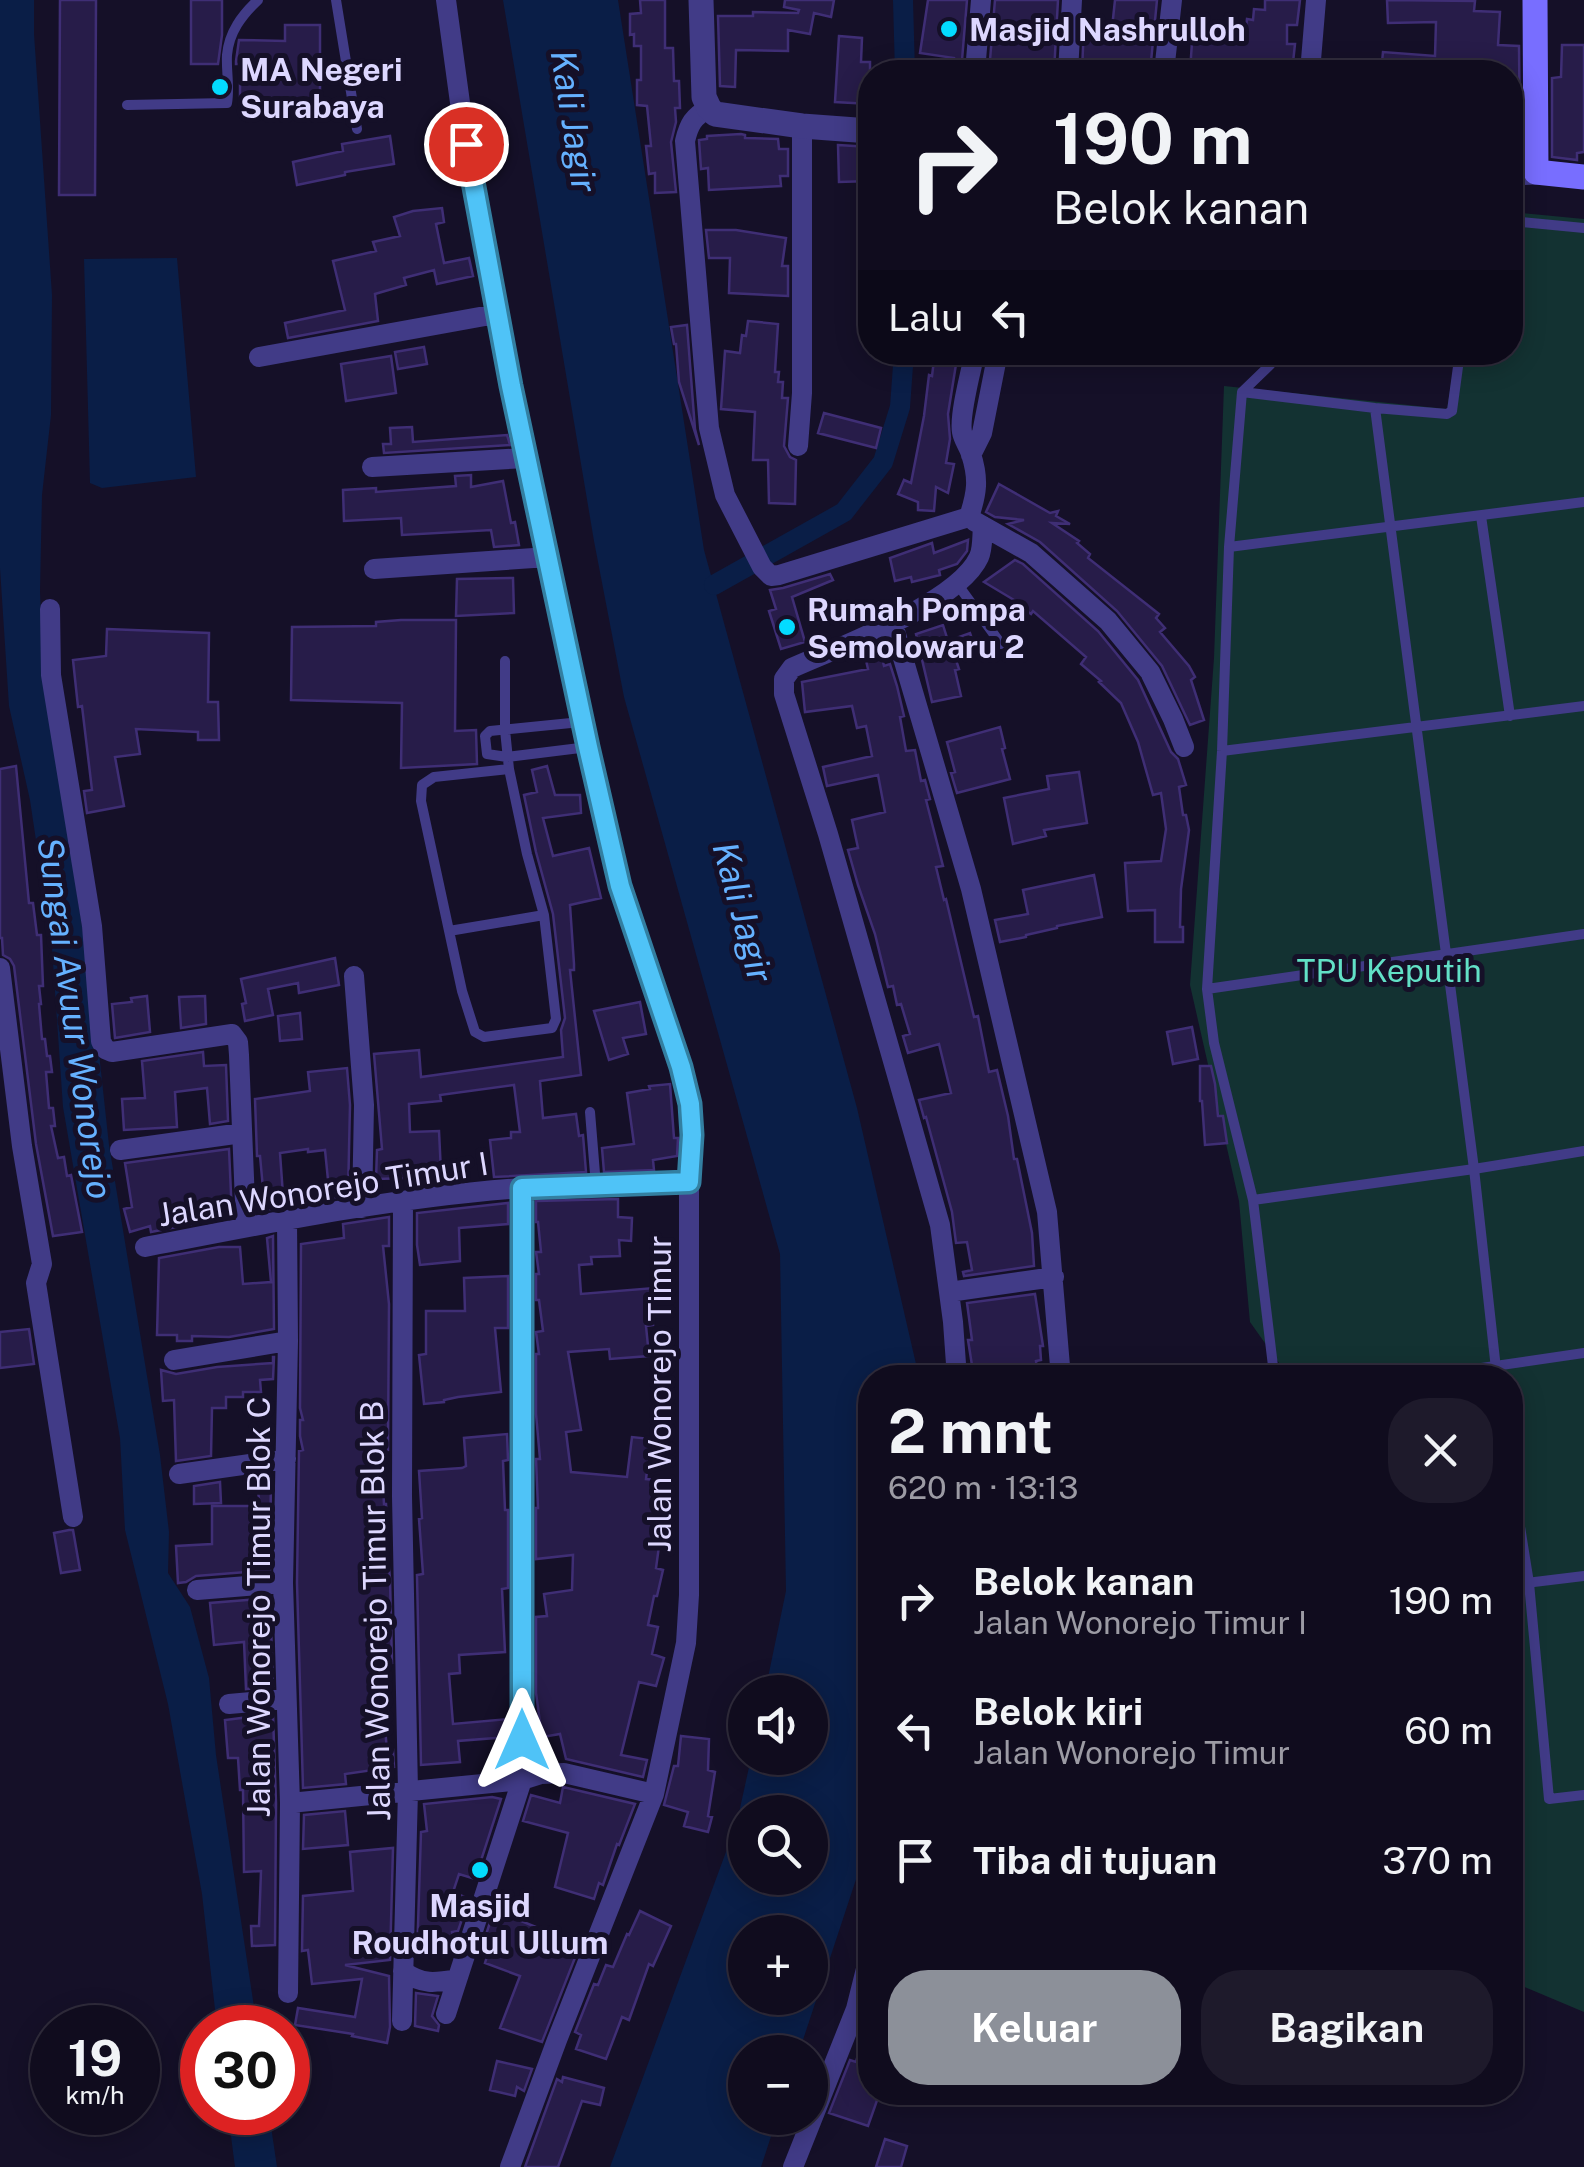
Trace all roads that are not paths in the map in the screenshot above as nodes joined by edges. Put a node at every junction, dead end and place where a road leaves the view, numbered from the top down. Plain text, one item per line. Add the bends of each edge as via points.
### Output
1 (258, 0) edge
2 (336, 0) edge
3 (446, 0) edge
4 (701, 0) edge
5 (981, 0) edge
6 (1072, 0) edge
7 (1172, 0) edge
8 (1316, 0) edge
9 (1535, 0) edge
10 (976, 60) edge
11 (1069, 60) edge
12 (1165, 60) edge
13 (1311, 60) edge
14 (127, 105) dead end
15 (709, 108) junction
16 (802, 126) junction
17 (357, 129) dead end
18 (858, 130) edge
19 (1523, 172) edge
20 (1584, 177) edge
21 (1523, 222) edge
22 (1584, 228) edge
23 (496, 314) junction
24 (259, 357) dead end
25 (972, 365) edge
26 (995, 365) edge
27 (1270, 365) edge
28 (1458, 365) edge
29 (1242, 392) junction
30 (1375, 408) junction
31 (798, 446) dead end
32 (971, 455) junction
33 (526, 458) junction
34 (372, 467) dead end
35 (1584, 502) edge
36 (1482, 516) junction
37 (976, 522) junction
38 (1390, 527) junction
39 (1229, 548) junction
40 (548, 558) junction
41 (374, 569) dead end
42 (958, 585) junction
43 (50, 610) dead end
44 (893, 624) junction
45 (1001, 644) dead end
46 (505, 661) dead end
47 (1584, 706) edge
48 (1510, 716) junction
49 (582, 722) junction
50 (1416, 728) junction
51 (505, 730) junction
52 (588, 747) junction
53 (1184, 747) dead end
54 (1222, 751) junction
55 (508, 763) junction
56 (544, 915) junction
57 (449, 931) junction
58 (1584, 934) edge
59 (1446, 954) junction
60 (0, 968) edge
61 (354, 976) dead end
62 (1207, 989) junction
63 (590, 1112) dead end
64 (242, 1134) junction
65 (120, 1150) dead end
66 (1584, 1150) edge
67 (1474, 1169) junction
68 (689, 1182) junction
69 (596, 1186) junction
70 (522, 1188) junction
71 (1253, 1200) junction
72 (403, 1202) junction
73 (362, 1208) junction
74 (287, 1220) junction
75 (246, 1227) junction
76 (145, 1247) dead end
77 (1054, 1277) junction
78 (949, 1292) junction
79 (288, 1341) junction
80 (1584, 1354) edge
81 (174, 1360) dead end
82 (956, 1365) edge
83 (1060, 1365) edge
84 (1272, 1365) edge
85 (1495, 1365) edge
86 (1523, 1366) edge
87 (286, 1460) junction
88 (179, 1474) dead end
89 (73, 1517) dead end
90 (1523, 1550) edge
91 (1584, 1576) edge
92 (283, 1583) junction
93 (1528, 1583) junction
94 (1523, 1584) edge
95 (197, 1590) dead end
96 (286, 1699) junction
97 (229, 1704) dead end
98 (522, 1780) junction
99 (408, 1791) junction
100 (654, 1794) junction
101 (1584, 1795) edge
102 (290, 1804) junction
103 (403, 1971) junction
104 (458, 1978) junction
105 (288, 1993) dead end
106 (858, 2001) edge
107 (446, 2014) dead end
108 (402, 2020) dead end
109 (510, 2167) edge
110 (793, 2167) edge

1 - 14 lane via 230,39 227,103
2 - 17 lane
3 - 23 street, Jalan Wonorejo Timur
4 - 15 street
5 - 10 street
6 - 11 street
7 - 12 street
8 - 13 street
9 - 19 main road
15 - 16 street via 743,120
15 - 37 street via 688,126 685,142 709,428 725,495 762,567 780,575
16 - 18 street
16 - 31 street
19 - 20 main road
21 - 22 lane
23 - 24 street
23 - 33 street, Jalan Wonorejo Timur
25 - 32 street via 962,432
26 - 32 street via 982,434
27 - 29 lane
28 - 30 lane via 1452,411
29 - 30 lane
29 - 39 lane
30 - 38 lane
32 - 37 street
33 - 34 street
33 - 40 street, Jalan Wonorejo Timur
35 - 36 lane
36 - 38 lane
36 - 48 lane
37 - 42 street via 980,555
37 - 53 street via 1031,553 1108,622 1150,672
38 - 39 lane
38 - 50 lane
39 - 54 lane
40 - 41 street
40 - 49 street, Jalan Wonorejo Timur
42 - 44 street
42 - 45 lane
43 - 64 street via 52,675 92,926 102,1041 112,1052 232,1034 238,1042
44 - 77 street via 972,889 1047,1212
44 - 78 street via 792,668 784,694 940,1225
46 - 51 lane
47 - 48 lane
48 - 50 lane
49 - 51 lane
49 - 52 street, Jalan Wonorejo Timur
50 - 54 lane
50 - 59 lane
51 - 55 lane
51 - 55 lane via 490,731 484,744 486,754
52 - 55 lane
52 - 68 street, Jalan Wonorejo Timur via 620,886 690,1104
54 - 62 lane
55 - 56 lane
55 - 57 lane via 422,785
56 - 57 lane
56 - 57 lane via 556,1019 552,1028 534,1032 475,1032
58 - 59 lane
59 - 62 lane
59 - 67 lane
60 - 89 street via 42,1264 36,1284
61 - 73 street via 364,1105
62 - 71 lane
63 - 69 lane
64 - 65 street
64 - 75 street
66 - 67 lane
67 - 71 lane
67 - 85 lane
68 - 69 street, Jalan Wonorejo Timur I
68 - 100 street, Jalan Wonorejo Timur via 689,1595 686,1642
69 - 70 street, Jalan Wonorejo Timur I
70 - 72 street, Jalan Wonorejo Timur I
70 - 98 street
71 - 84 lane
72 - 73 street, Jalan Wonorejo Timur I
72 - 99 street, Jalan Wonorejo Timur Blok B
73 - 74 street, Jalan Wonorejo Timur I
74 - 75 street, Jalan Wonorejo Timur I
74 - 79 street, Jalan Wonorejo Timur Blok C
75 - 76 street, Jalan Wonorejo Timur I
77 - 78 street
77 - 83 street
78 - 82 street
79 - 81 street
79 - 87 street, Jalan Wonorejo Timur Blok C
80 - 86 lane
87 - 88 street
87 - 92 street, Jalan Wonorejo Timur Blok C
90 - 93 lane
91 - 93 lane
92 - 95 street
92 - 96 street, Jalan Wonorejo Timur Blok C
93 - 94 lane
93 - 101 lane via 1549,1800
96 - 97 street
96 - 102 street, Jalan Wonorejo Timur Blok C
98 - 99 street
98 - 100 street via 564,1773
98 - 104 street
99 - 102 street
99 - 103 street, Jalan Wonorejo Timur Blok B
100 - 109 street, Jalan Wonorejo Timur
102 - 105 street, Jalan Wonorejo Timur Blok C
103 - 104 street via 416,1980
103 - 108 street, Jalan Wonorejo Timur Blok B
104 - 107 street
106 - 110 street

